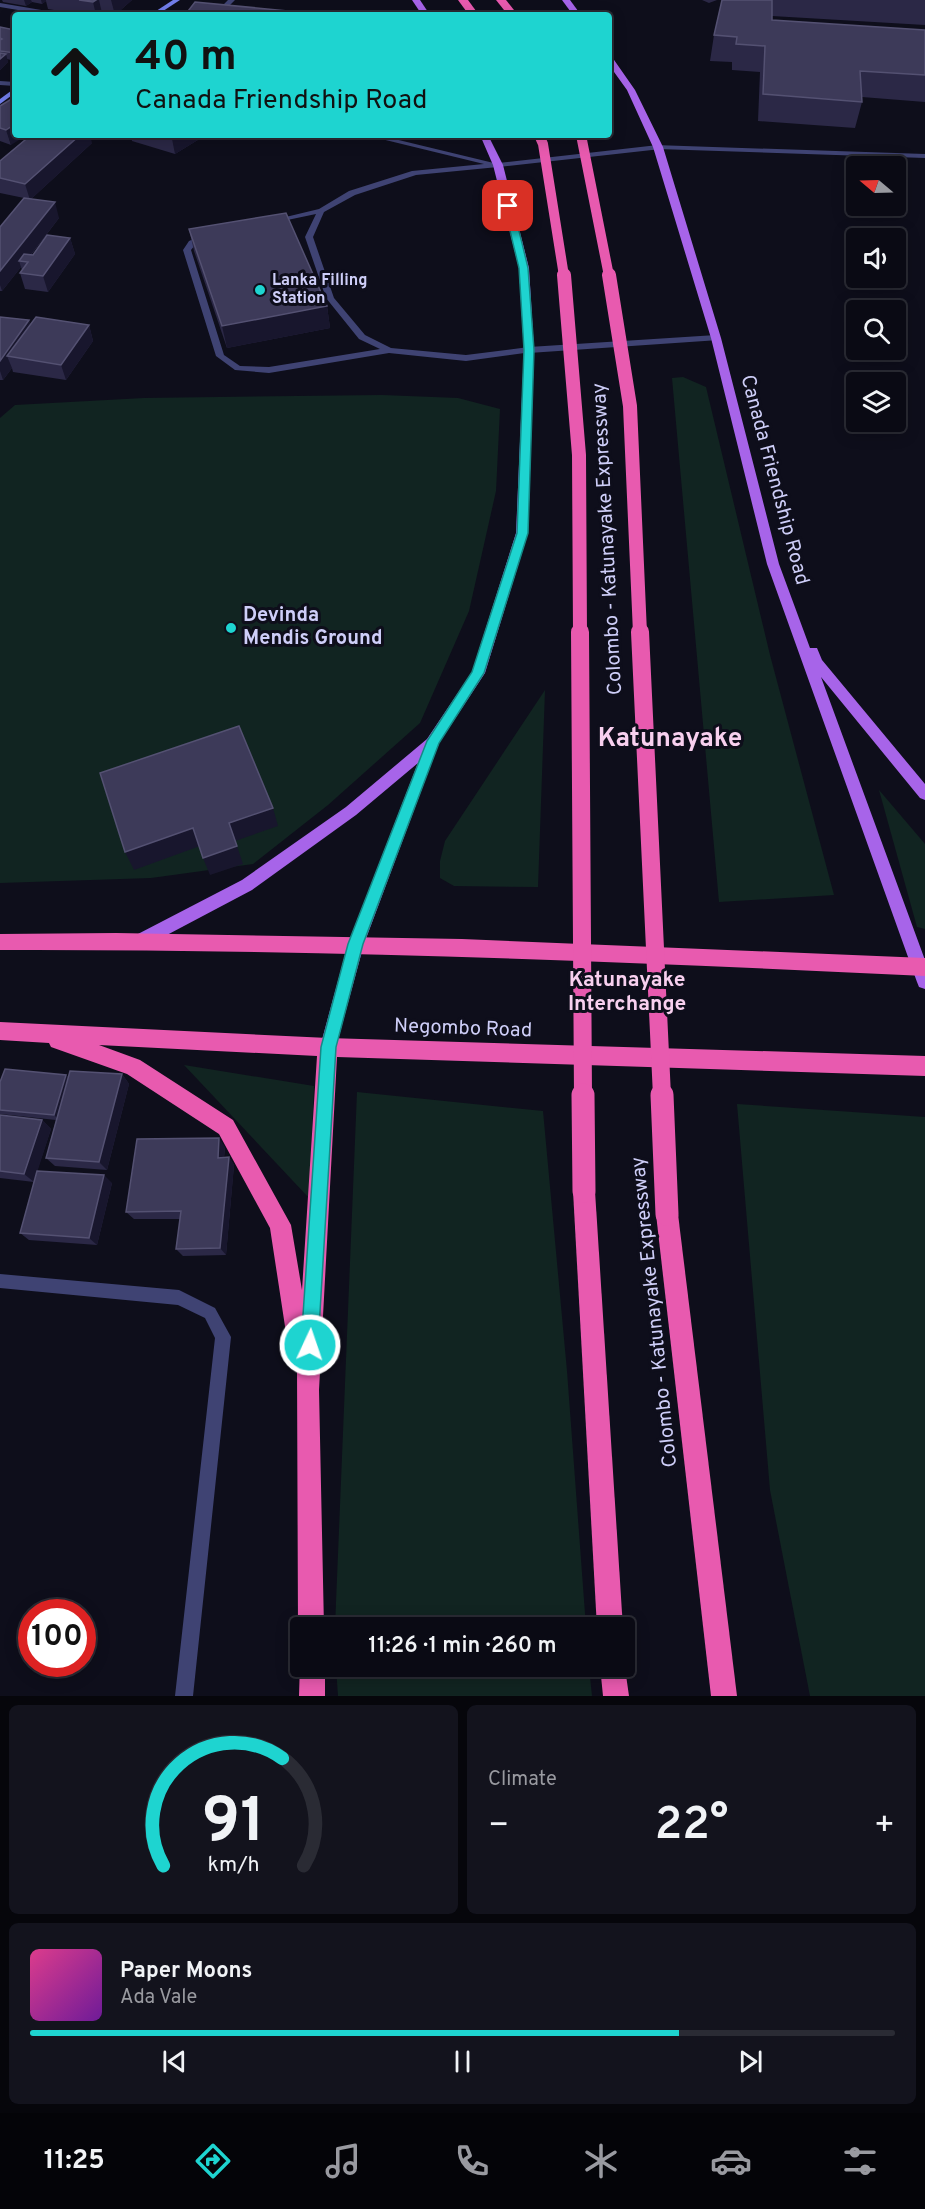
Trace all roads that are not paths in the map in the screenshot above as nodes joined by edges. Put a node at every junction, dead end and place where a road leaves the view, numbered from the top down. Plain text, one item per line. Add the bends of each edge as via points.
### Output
1 (177, 0) edge
2 (232, 0) edge
3 (501, 0) edge
4 (0, 5) edge
5 (41, 12) edge
6 (158, 12) edge
7 (240, 12) edge
8 (511, 12) edge
9 (612, 63) edge
10 (12, 92) edge
11 (0, 102) edge
12 (390, 138) edge
13 (485, 138) edge
14 (540, 138) edge
15 (583, 138) edge
16 (658, 147) junction
17 (925, 156) edge
18 (498, 165) junction
19 (321, 211) junction
20 (267, 222) edge
21 (213, 234) edge
22 (717, 338) junction
23 (389, 350) junction
24 (529, 350) junction
25 (773, 564) junction
26 (433, 741) junction
27 (925, 794) edge
28 (142, 940) junction
29 (0, 942) edge
30 (356, 944) junction
31 (923, 972) edge
32 (1, 1033) edge
33 (40, 1034) junction
34 (328, 1047) junction
35 (925, 1066) edge
36 (0, 1281) edge
37 (307, 1390) junction
38 (311, 1617) edge
39 (609, 1617) edge
40 (312, 1677) edge
41 (614, 1677) edge
42 (184, 1696) edge
43 (312, 1696) edge
44 (616, 1696) edge
45 (724, 1696) edge

1 - 6 street
2 - 7 street via 221,9
3 - 8 highway
4 - 5 street
9 - 16 main road, Canada Friendship Road via 631,90
10 - 11 street
12 - 18 street
13 - 18 main road
14 - 39 highway, Colombo - Katunayake Expressway, bridge via 563,262 579,455 584,1191
15 - 45 highway, Colombo - Katunayake Expressway, bridge via 630,406 667,1214
16 - 17 street
16 - 18 street
16 - 22 main road, Canada Friendship Road
18 - 19 street via 415,173 352,193
18 - 24 main road via 524,268
19 - 20 street
19 - 23 street via 309,237 330,298 362,337
21 - 23 street via 192,243 187,250 220,356 238,368 261,370
22 - 24 street
22 - 25 main road, Canada Friendship Road
23 - 24 street via 466,358
24 - 26 main road via 522,533 478,673
25 - 27 main road via 818,663
25 - 31 main road, Canada Friendship Road
26 - 28 main road via 351,811 247,885
26 - 30 main road
28 - 29 highway
28 - 30 highway
30 - 31 highway
30 - 34 main road
32 - 33 highway, Negombo Road
33 - 34 highway, Negombo Road
33 - 37 highway via 133,1067 226,1127 280,1225
34 - 35 highway, Negombo Road
34 - 37 highway
36 - 42 street via 179,1298 210,1313 223,1337
37 - 38 highway
40 - 43 highway
41 - 44 highway

